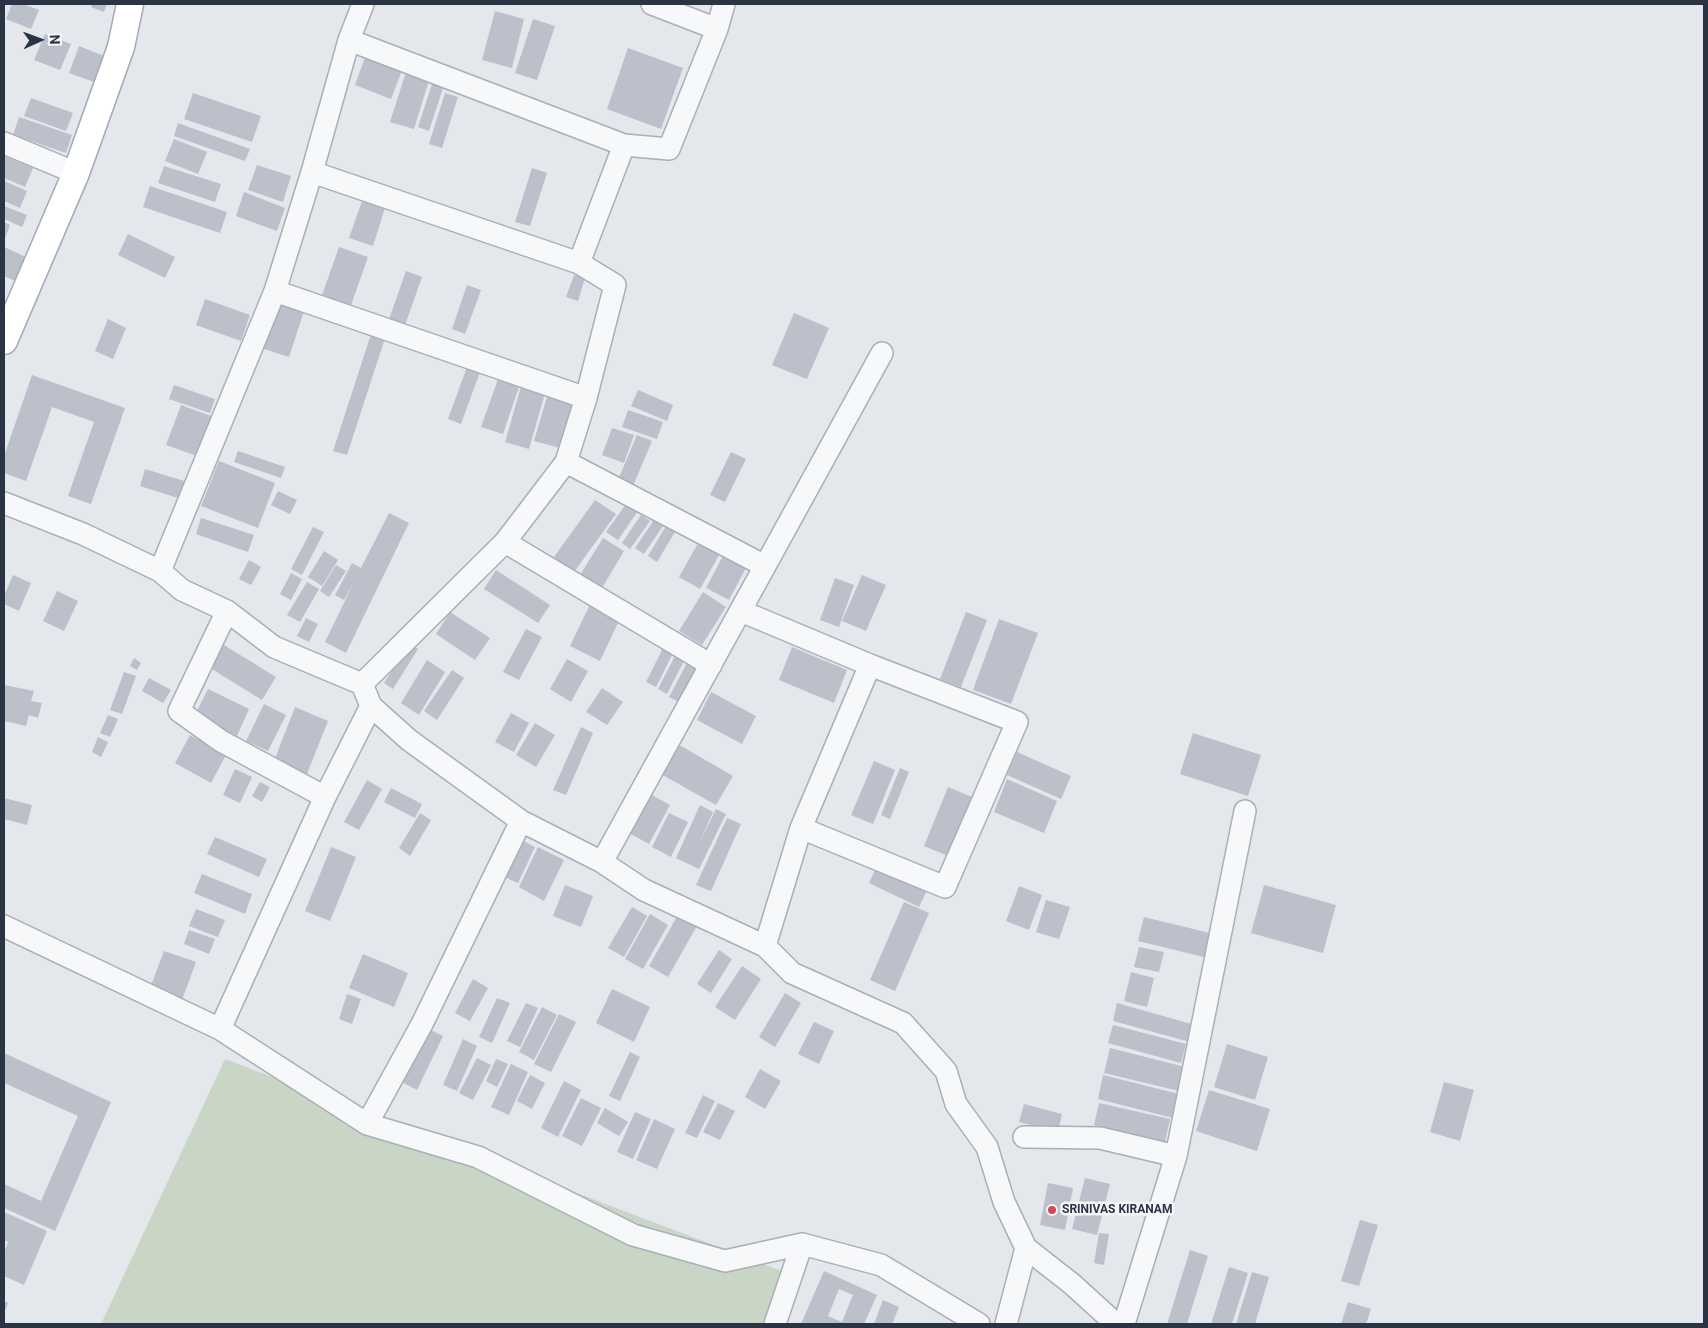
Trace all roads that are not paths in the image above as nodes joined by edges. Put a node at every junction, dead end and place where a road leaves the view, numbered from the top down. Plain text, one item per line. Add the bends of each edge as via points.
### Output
1 (130, 4) edge
2 (363, 4) edge
3 (652, 4) edge
4 (724, 4) edge
5 (717, 29) junction
6 (349, 40) junction
7 (4, 142) edge
8 (624, 146) junction
9 (312, 172) junction
10 (76, 173) junction
11 (580, 263) junction
12 (275, 291) junction
13 (4, 341) edge
14 (882, 353) dead end
15 (586, 398) junction
16 (566, 462) junction
17 (4, 503) edge
18 (505, 542) junction
19 (765, 566) junction
20 (160, 571) junction
21 (227, 611) junction
22 (741, 611) junction
23 (711, 665) junction
24 (870, 665) junction
25 (362, 684) junction
26 (371, 706) junction
27 (325, 796) junction
28 (1245, 811) dead end
29 (522, 821) junction
30 (801, 828) junction
31 (602, 862) junction
32 (4, 926) edge
33 (765, 946) junction
34 (220, 1028) junction
35 (367, 1124) junction
36 (1024, 1138) dead end
37 (1176, 1156) junction
38 (802, 1244) junction
39 (1026, 1248) junction
40 (776, 1324) edge
41 (978, 1324) edge
42 (1006, 1324) edge
43 (1116, 1324) edge
44 (1124, 1324) edge

1 - 10 main road via 121,47
2 - 6 street
3 - 5 street
4 - 5 street
5 - 8 street via 669,148
6 - 8 street
6 - 9 street
7 - 10 street
8 - 11 street
9 - 11 street
9 - 12 street
10 - 13 main road
11 - 15 street via 616,285
12 - 15 street
12 - 20 street
14 - 19 street
15 - 16 street
16 - 18 street
16 - 19 street
17 - 20 street via 83,534
18 - 23 street
18 - 25 street
19 - 22 street
20 - 21 street via 182,590
21 - 25 street via 274,647
21 - 27 street via 179,711 221,741
22 - 23 street
22 - 24 street
23 - 31 street
24 - 30 street
24 - 30 street via 1017,722 945,887
25 - 26 street
26 - 27 street
26 - 29 street via 409,740
27 - 34 street
28 - 37 street
29 - 31 street
29 - 35 street via 422,1024
30 - 33 street
31 - 33 street via 644,890
32 - 34 street
33 - 39 street via 792,973 903,1023 946,1070 956,1104 987,1147 1004,1202
34 - 35 street
35 - 38 street via 478,1157 633,1235 724,1261
36 - 37 street via 1100,1138
37 - 44 street
38 - 40 street
38 - 41 street via 881,1265
39 - 42 street
39 - 43 street

